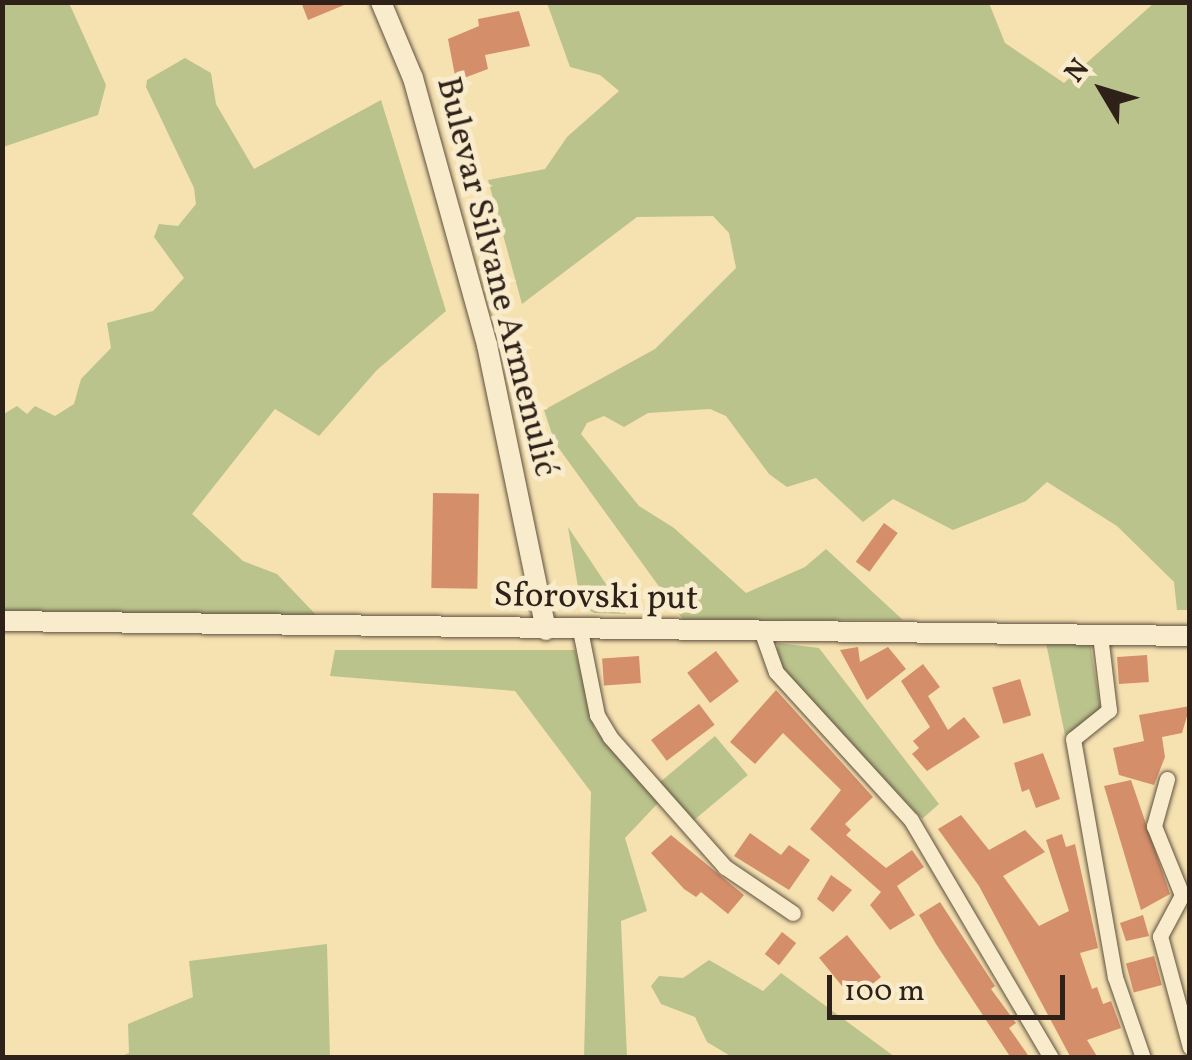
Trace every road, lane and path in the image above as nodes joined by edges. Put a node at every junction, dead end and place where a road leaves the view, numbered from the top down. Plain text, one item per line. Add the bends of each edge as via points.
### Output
1 (381, 2) edge
2 (2, 621) edge
3 (546, 630) junction
4 (580, 630) junction
5 (762, 633) junction
6 (1100, 634) junction
7 (1190, 636) edge
8 (1168, 779) dead end
9 (793, 913) dead end
10 (1188, 1052) edge
11 (1051, 1058) edge
12 (1143, 1058) edge

1 - 3 street, Bulevar Silvane Armenulić via 413,78 487,345
2 - 3 street, Sforovski put
3 - 4 street, Sforovski put
4 - 5 street, Sforovski put
4 - 9 street via 597,715 610,738 725,867
5 - 6 street, Sforovski put
5 - 11 street via 776,672 912,820
6 - 7 street, Sforovski put
6 - 12 street via 1109,710 1101,722 1075,734 1074,751 1114,976
8 - 10 street via 1154,826 1182,895 1160,936

